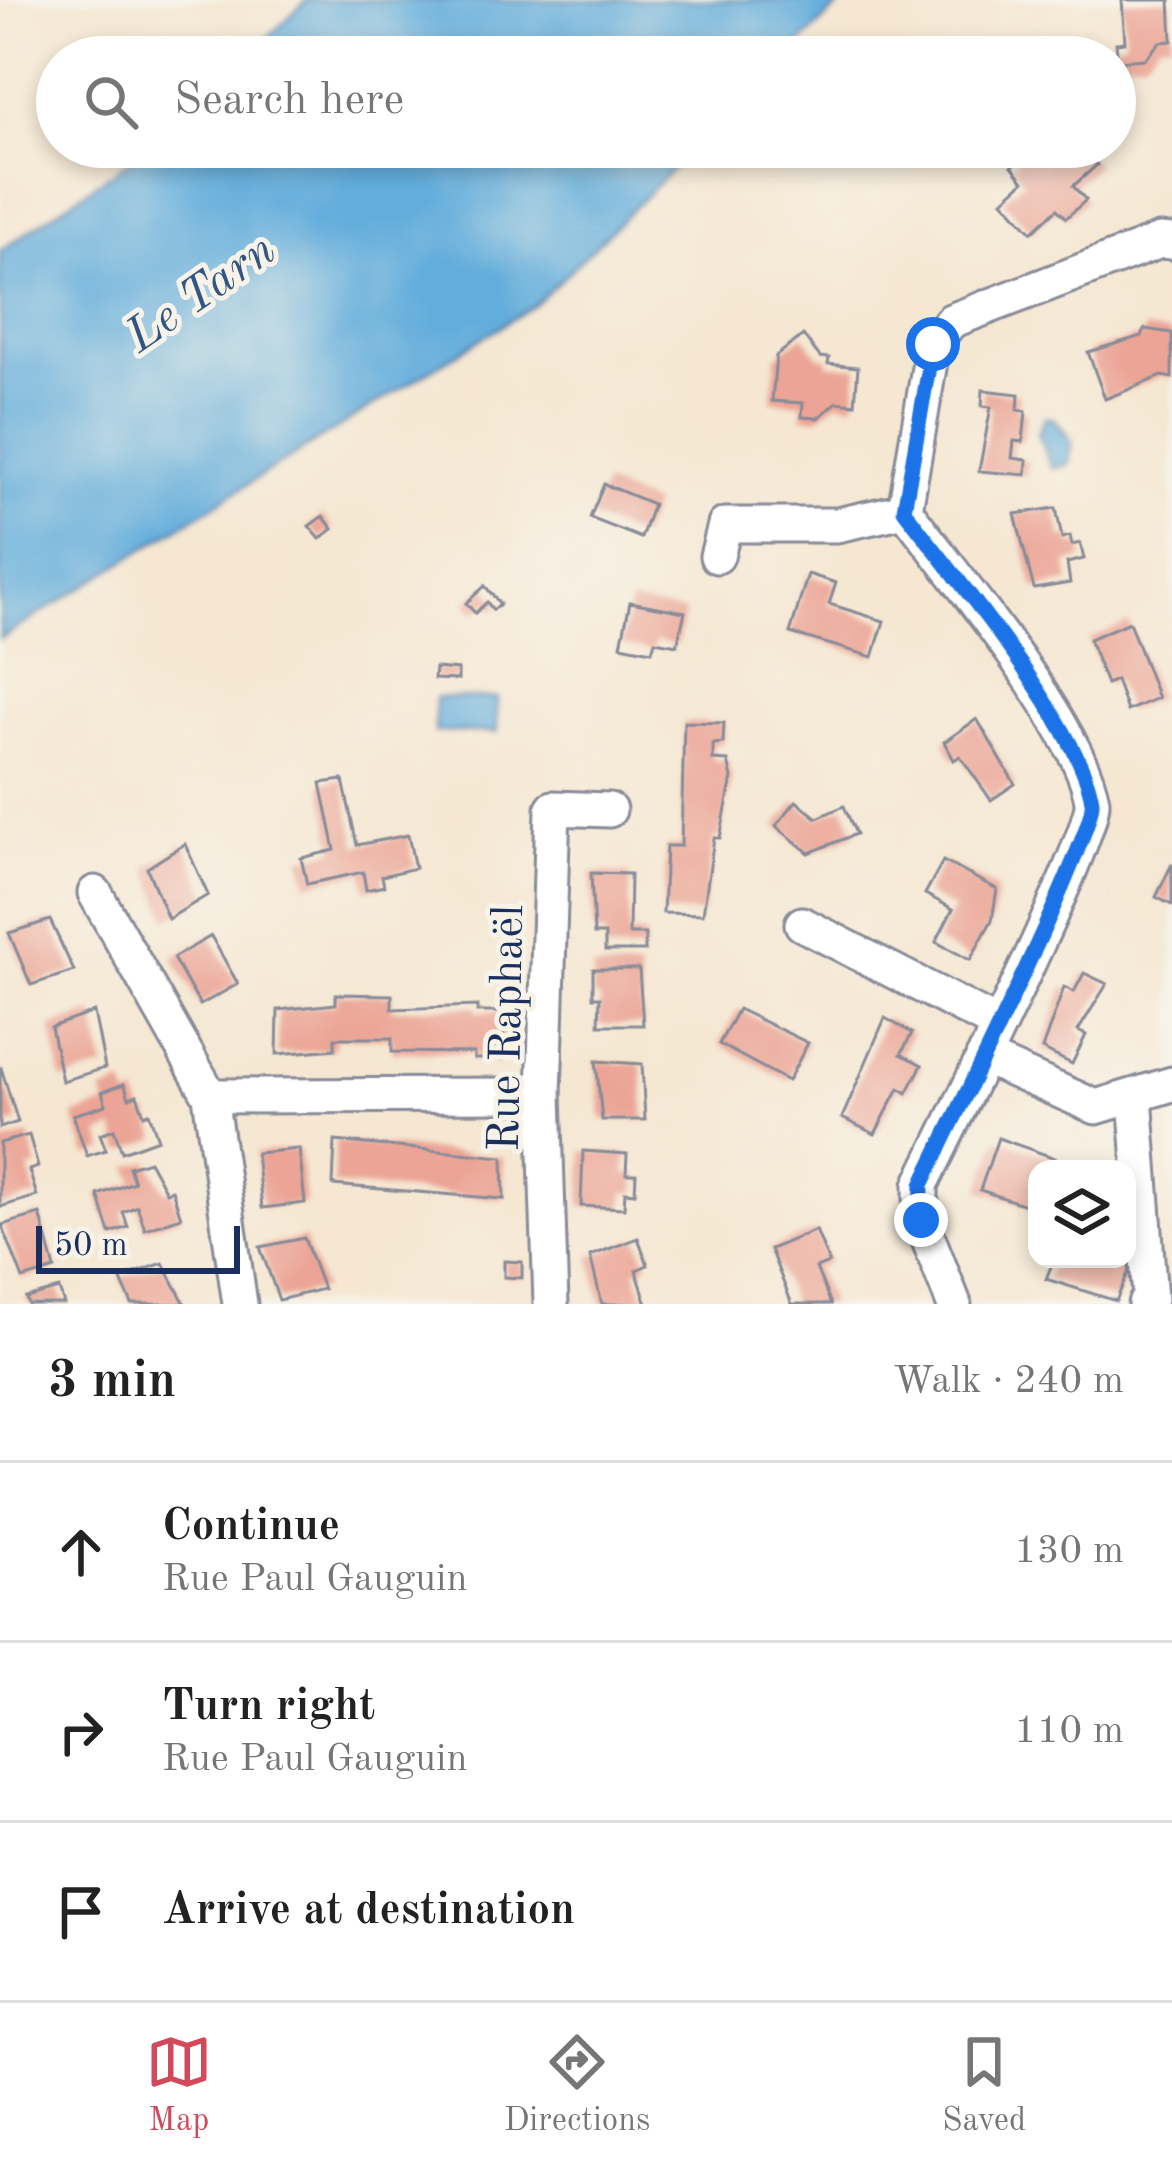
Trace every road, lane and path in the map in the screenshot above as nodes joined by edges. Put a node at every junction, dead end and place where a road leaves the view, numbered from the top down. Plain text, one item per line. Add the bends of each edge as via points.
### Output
1 (1172, 242) edge
2 (904, 510) junction
3 (717, 556) dead end
4 (609, 810) dead end
5 (95, 893) dead end
6 (802, 924) dead end
7 (998, 1025) junction
8 (983, 1057) junction
9 (1172, 1084) edge
10 (544, 1095) junction
11 (210, 1096) junction
12 (1135, 1096) junction
13 (548, 1300) edge
14 (240, 1304) edge
15 (954, 1304) edge
16 (1145, 1304) edge

1 - 2 street via 951,321 933,344
2 - 3 street via 837,525 725,525
2 - 7 street via 1082,763 1094,807
4 - 10 street, Rue Raphaël via 554,808
5 - 11 street
6 - 7 street
7 - 8 street
8 - 12 street via 1096,1108
8 - 15 street via 922,1185 921,1220
9 - 12 street
10 - 11 street
10 - 13 street, Rue Raphaël
11 - 14 street
12 - 16 street

